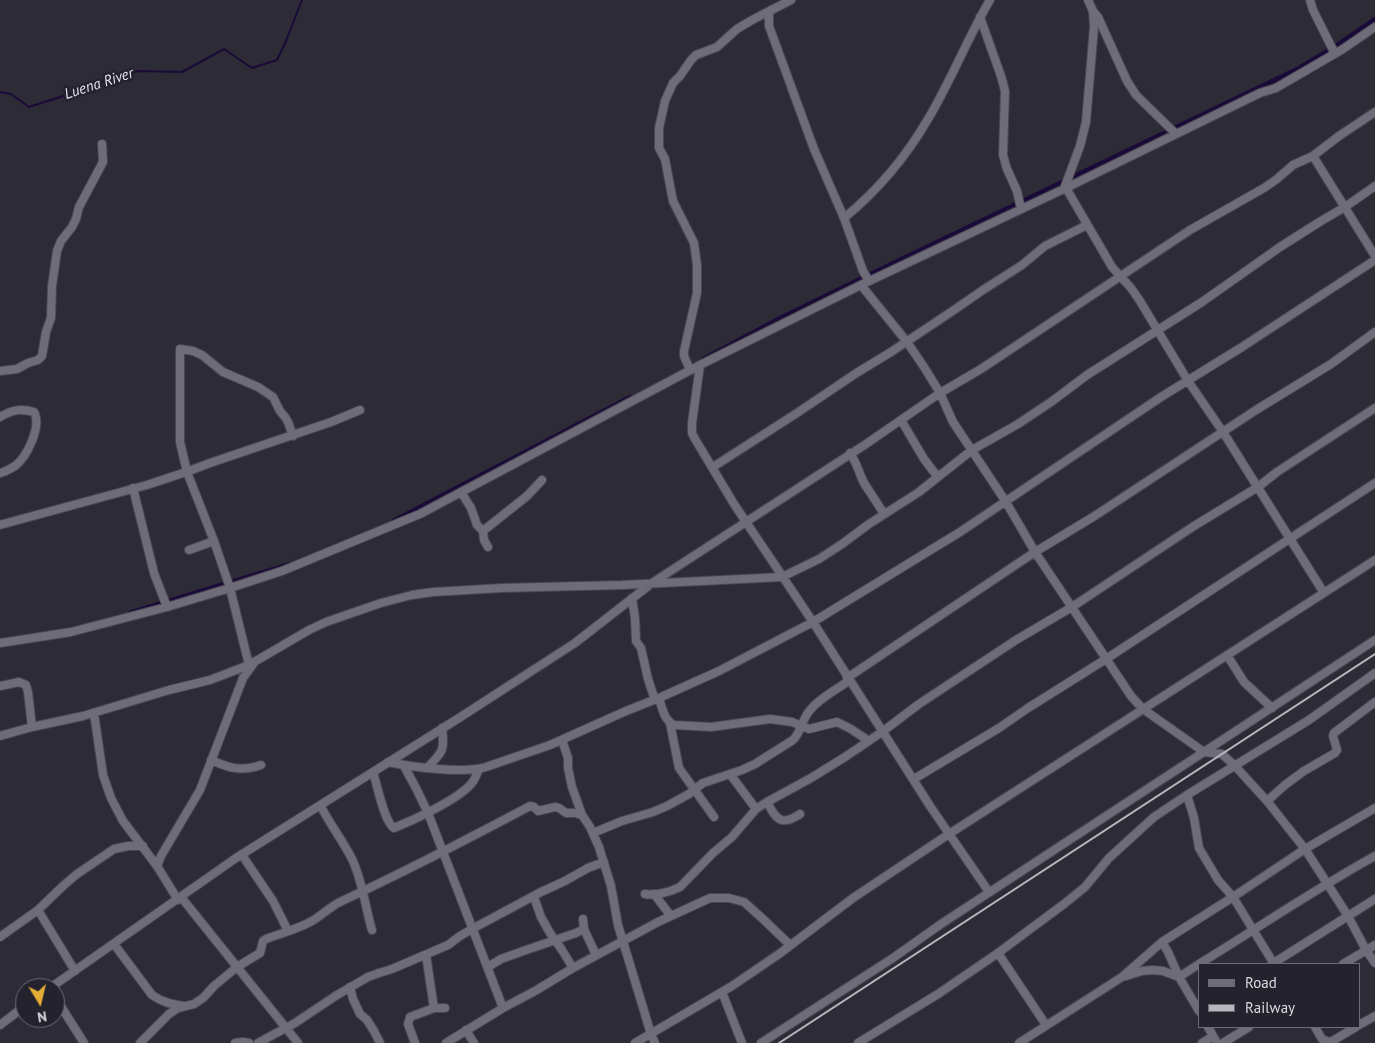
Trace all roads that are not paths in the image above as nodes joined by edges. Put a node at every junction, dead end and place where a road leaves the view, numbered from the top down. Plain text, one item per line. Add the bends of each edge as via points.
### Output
1 (791, 0) edge
2 (990, 0) edge
3 (1088, 0) edge
4 (1310, 0) edge
5 (771, 10) junction
6 (1093, 11) junction
7 (980, 18) junction
8 (1375, 26) edge
9 (1335, 54) junction
10 (1375, 112) edge
11 (1176, 134) junction
12 (102, 144) dead end
13 (1313, 156) junction
14 (1375, 186) edge
15 (1065, 188) junction
16 (1345, 207) junction
17 (1021, 209) junction
18 (844, 218) junction
19 (1087, 225) junction
20 (1375, 258) edge
21 (1120, 276) junction
22 (869, 281) junction
23 (860, 284) junction
24 (1159, 331) junction
25 (1375, 332) edge
26 (907, 342) junction
27 (700, 365) junction
28 (690, 370) junction
29 (0, 372) edge
30 (1188, 381) junction
31 (940, 394) junction
32 (1375, 408) edge
33 (360, 410) dead end
34 (0, 418) edge
35 (901, 420) junction
36 (1223, 432) junction
37 (293, 436) junction
38 (972, 450) junction
39 (850, 454) junction
40 (713, 468) junction
41 (187, 472) junction
42 (0, 474) edge
43 (937, 476) junction
44 (542, 480) dead end
45 (1375, 483) edge
46 (1258, 487) junction
47 (133, 488) junction
48 (461, 492) junction
49 (1006, 502) junction
50 (884, 514) junction
51 (746, 522) junction
52 (0, 525) edge
53 (483, 531) junction
54 (1290, 539) junction
55 (214, 541) junction
56 (488, 548) dead end
57 (189, 550) dead end
58 (1035, 552) junction
59 (1373, 561) edge
60 (1375, 570) edge
61 (782, 576) junction
62 (652, 583) junction
63 (230, 588) junction
64 (1324, 592) junction
65 (632, 598) junction
66 (167, 607) junction
67 (1072, 607) junction
68 (813, 622) junction
69 (1375, 640) edge
70 (0, 643) edge
71 (1227, 655) junction
72 (1106, 659) junction
73 (252, 663) junction
74 (1375, 673) edge
75 (848, 679) junction
76 (0, 686) edge
77 (657, 699) junction
78 (1375, 702) edge
79 (1272, 708) junction
80 (1143, 709) junction
81 (94, 713) junction
82 (670, 723) junction
83 (32, 727) junction
84 (802, 727) junction
85 (442, 728) junction
86 (882, 732) junction
87 (0, 736) edge
88 (562, 740) junction
89 (868, 741) junction
90 (1204, 752) junction
91 (211, 760) junction
92 (388, 762) junction
93 (261, 766) dead end
94 (404, 766) junction
95 (1235, 766) junction
96 (428, 768) junction
97 (479, 769) junction
98 (373, 772) junction
99 (730, 774) junction
100 (914, 779) junction
101 (694, 789) junction
102 (1187, 795) junction
103 (1267, 801) junction
104 (767, 802) junction
105 (320, 805) junction
106 (1375, 808) edge
107 (756, 809) junction
108 (428, 813) junction
109 (800, 814) dead end
110 (582, 815) junction
111 (714, 817) dead end
112 (593, 833) junction
113 (949, 834) junction
114 (143, 846) junction
115 (1305, 849) junction
116 (442, 851) junction
117 (242, 855) junction
118 (1375, 856) edge
119 (604, 862) junction
120 (157, 866) junction
121 (1327, 883) junction
122 (364, 892) junction
123 (990, 892) junction
124 (534, 896) junction
125 (180, 898) junction
126 (1233, 898) junction
127 (1375, 899) edge
128 (38, 910) junction
129 (671, 916) junction
130 (1348, 916) junction
131 (582, 919) dead end
132 (472, 929) junction
133 (584, 929) junction
134 (372, 930) dead end
135 (1253, 930) junction
136 (288, 931) junction
137 (0, 938) edge
138 (554, 940) junction
139 (623, 941) junction
140 (1162, 942) junction
141 (114, 944) junction
142 (790, 945) junction
143 (1375, 945) edge
144 (1366, 950) junction
145 (998, 953) junction
146 (426, 955) junction
147 (596, 955) junction
148 (1201, 963) edge
149 (1272, 963) edge
150 (1275, 963) edge
151 (1346, 963) edge
152 (1375, 963) edge
153 (1198, 965) edge
154 (237, 966) junction
155 (488, 967) junction
156 (573, 968) junction
157 (75, 971) junction
158 (1122, 977) junction
159 (1178, 977) junction
160 (65, 978) edge
161 (350, 987) junction
162 (722, 992) junction
163 (185, 1006) junction
164 (434, 1008) junction
165 (446, 1008) dead end
166 (502, 1008) junction
167 (1198, 1008) edge
168 (65, 1013) edge
169 (15, 1014) edge
170 (1375, 1016) edge
171 (1360, 1024) edge
172 (0, 1025) edge
173 (1046, 1025) junction
174 (286, 1028) junction
175 (1209, 1028) edge
176 (1246, 1028) edge
177 (1316, 1028) edge
178 (1353, 1028) edge
179 (466, 1030) junction
180 (651, 1034) junction
181 (1215, 1040) edge
182 (1324, 1042) edge
183 (84, 1043) edge
184 (140, 1043) edge
185 (235, 1043) edge
186 (249, 1043) edge
187 (258, 1043) edge
188 (298, 1043) edge
189 (380, 1043) edge
190 (415, 1043) edge
191 (446, 1043) edge
192 (474, 1043) edge
193 (636, 1043) edge
194 (655, 1043) edge
195 (742, 1043) edge
196 (761, 1043) edge
197 (858, 1043) edge
198 (1019, 1043) edge
199 (1202, 1043) edge
200 (1223, 1043) edge

1 - 5 street
2 - 7 street
3 - 6 street
4 - 9 street
5 - 18 street via 769,26 814,149
5 - 28 street via 737,29 717,47 691,60 670,88 660,117 659,148 665,159 673,201 694,243 698,265 697,292 684,351
6 - 11 street via 1127,81
6 - 15 street via 1086,122
7 - 17 street via 1005,91 1003,155
7 - 18 street via 928,120 895,167
8 - 9 street
9 - 11 street via 1276,88
10 - 13 street
11 - 15 street
12 - 29 street via 103,162 72,227 58,245 51,318 42,356 18,369
13 - 16 street
13 - 21 street via 1293,165 1264,188 1190,230
14 - 16 street
15 - 17 street
15 - 19 street
16 - 20 street
16 - 24 street via 1302,232
17 - 22 street
18 - 22 street via 862,271
19 - 21 street
19 - 26 street via 1045,246 1022,266
20 - 30 street
21 - 24 street
21 - 31 street
22 - 23 street
23 - 26 street
23 - 27 street
24 - 30 street
24 - 38 street via 1086,375 1018,424
25 - 36 street via 1331,364
26 - 31 street
26 - 40 street
27 - 28 street
27 - 40 street via 692,433
28 - 48 street
30 - 36 street
30 - 49 street
31 - 35 street
31 - 38 street via 953,422
32 - 46 street
33 - 37 street
34 - 42 street via 10,411 24,409 34,412 37,419 27,451 16,465
35 - 39 street
35 - 43 street
36 - 46 street
36 - 58 street
37 - 41 street
37 - 41 street via 273,397 223,372 202,355 180,349 180,442
38 - 43 street
38 - 49 street
39 - 50 street
39 - 51 street
40 - 51 street
41 - 47 street
41 - 55 street
43 - 50 street
44 - 53 street
45 - 54 street
46 - 54 street
46 - 67 street
47 - 52 street
47 - 66 street via 154,573
48 - 53 street
48 - 63 street via 378,532 282,571
49 - 58 street
49 - 68 street
50 - 61 street via 819,559
51 - 61 street
51 - 62 street
53 - 56 street
54 - 64 street
54 - 72 street
55 - 57 street
55 - 63 street
58 - 67 street
58 - 75 street
59 - 60 street
59 - 64 street
61 - 62 street
61 - 68 street
62 - 65 street
62 - 73 street via 502,588 412,596 326,622
63 - 66 street
63 - 73 street
64 - 71 street
65 - 77 street via 636,641
65 - 85 street via 575,643
66 - 70 street via 71,632
67 - 72 street
67 - 86 street via 1016,640
68 - 75 street
68 - 77 street
69 - 79 street
71 - 79 street via 1244,682
71 - 80 street
72 - 80 street via 1130,696
72 - 100 street
73 - 81 street via 210,680
73 - 91 street
74 - 95 street via 1309,720
75 - 84 street via 811,708
75 - 86 street
76 - 83 street via 19,682 26,685
77 - 82 street
77 - 88 street
78 - 103 street via 1334,733 1335,752 1304,771
79 - 90 street
80 - 90 street
80 - 113 street
81 - 83 street
81 - 114 street via 103,775 111,798 123,821
82 - 84 street via 711,727 770,719
82 - 101 street via 679,768
83 - 87 street
84 - 89 street via 809,729 837,722
84 - 99 street via 788,744 755,764
85 - 92 street
85 - 96 street via 444,747
86 - 89 street
86 - 100 street
88 - 97 street
88 - 110 street
89 - 104 street
90 - 95 street via 1222,754
90 - 123 street
91 - 93 street via 234,769
91 - 120 street via 200,790
92 - 94 street
92 - 98 street
94 - 96 street
94 - 108 street
95 - 102 street
95 - 103 street
96 - 97 street
97 - 108 street via 464,791
98 - 105 street
98 - 108 street via 392,827
99 - 101 street
99 - 107 street
100 - 113 street
101 - 111 street
101 - 112 street via 653,812
102 - 126 street via 1199,848
102 - 145 street via 1154,817 1064,904
103 - 115 street
104 - 107 street
104 - 109 street via 780,820 790,820
105 - 117 street
105 - 122 street via 352,860
106 - 115 street
107 - 129 street via 680,887 649,894
108 - 116 street
110 - 112 street
110 - 116 street via 566,813 555,807 540,812 530,806
112 - 119 street
113 - 123 street
113 - 142 street
114 - 120 street
114 - 128 street via 114,849 77,874
115 - 121 street
115 - 126 street
116 - 122 street
116 - 132 street
117 - 125 street
117 - 136 street via 273,900
118 - 121 street
119 - 124 street
119 - 139 street
120 - 125 street
121 - 130 street
121 - 135 street
122 - 134 street
122 - 136 street via 335,904 313,920
123 - 196 street
124 - 132 street
124 - 138 street
125 - 141 street
125 - 154 street
126 - 135 street
126 - 140 street
127 - 130 street
128 - 137 street
128 - 157 street
129 - 139 street
129 - 142 street via 710,898 739,900
130 - 144 street
130 - 150 street
131 - 133 street
132 - 146 street
132 - 155 street
133 - 138 street
133 - 147 street
135 - 148 street
135 - 149 street
136 - 154 street via 266,939 260,953
138 - 155 street
138 - 156 street
139 - 147 street
139 - 180 street
140 - 158 street
140 - 159 street
141 - 157 street
141 - 163 street via 152,995 168,1004
142 - 162 street
143 - 144 street
144 - 151 street
144 - 152 street
145 - 173 street
145 - 197 street
146 - 161 street
146 - 164 street
147 - 156 street
153 - 159 street
154 - 163 street via 203,998
154 - 174 street
155 - 166 street
156 - 166 street
157 - 160 street
158 - 159 street via 1153,970
158 - 173 street
159 - 167 street
161 - 174 street
161 - 189 street via 360,1014
162 - 180 street
162 - 195 street
163 - 184 street via 169,1014
164 - 165 street
164 - 190 street via 408,1020
166 - 179 street
168 - 183 street
169 - 172 street
170 - 171 street
173 - 198 street
174 - 187 street
174 - 188 street
175 - 181 street
176 - 200 street
177 - 182 street
178 - 182 street
179 - 191 street
179 - 192 street
180 - 193 street
180 - 194 street
181 - 199 street
185 - 186 street

